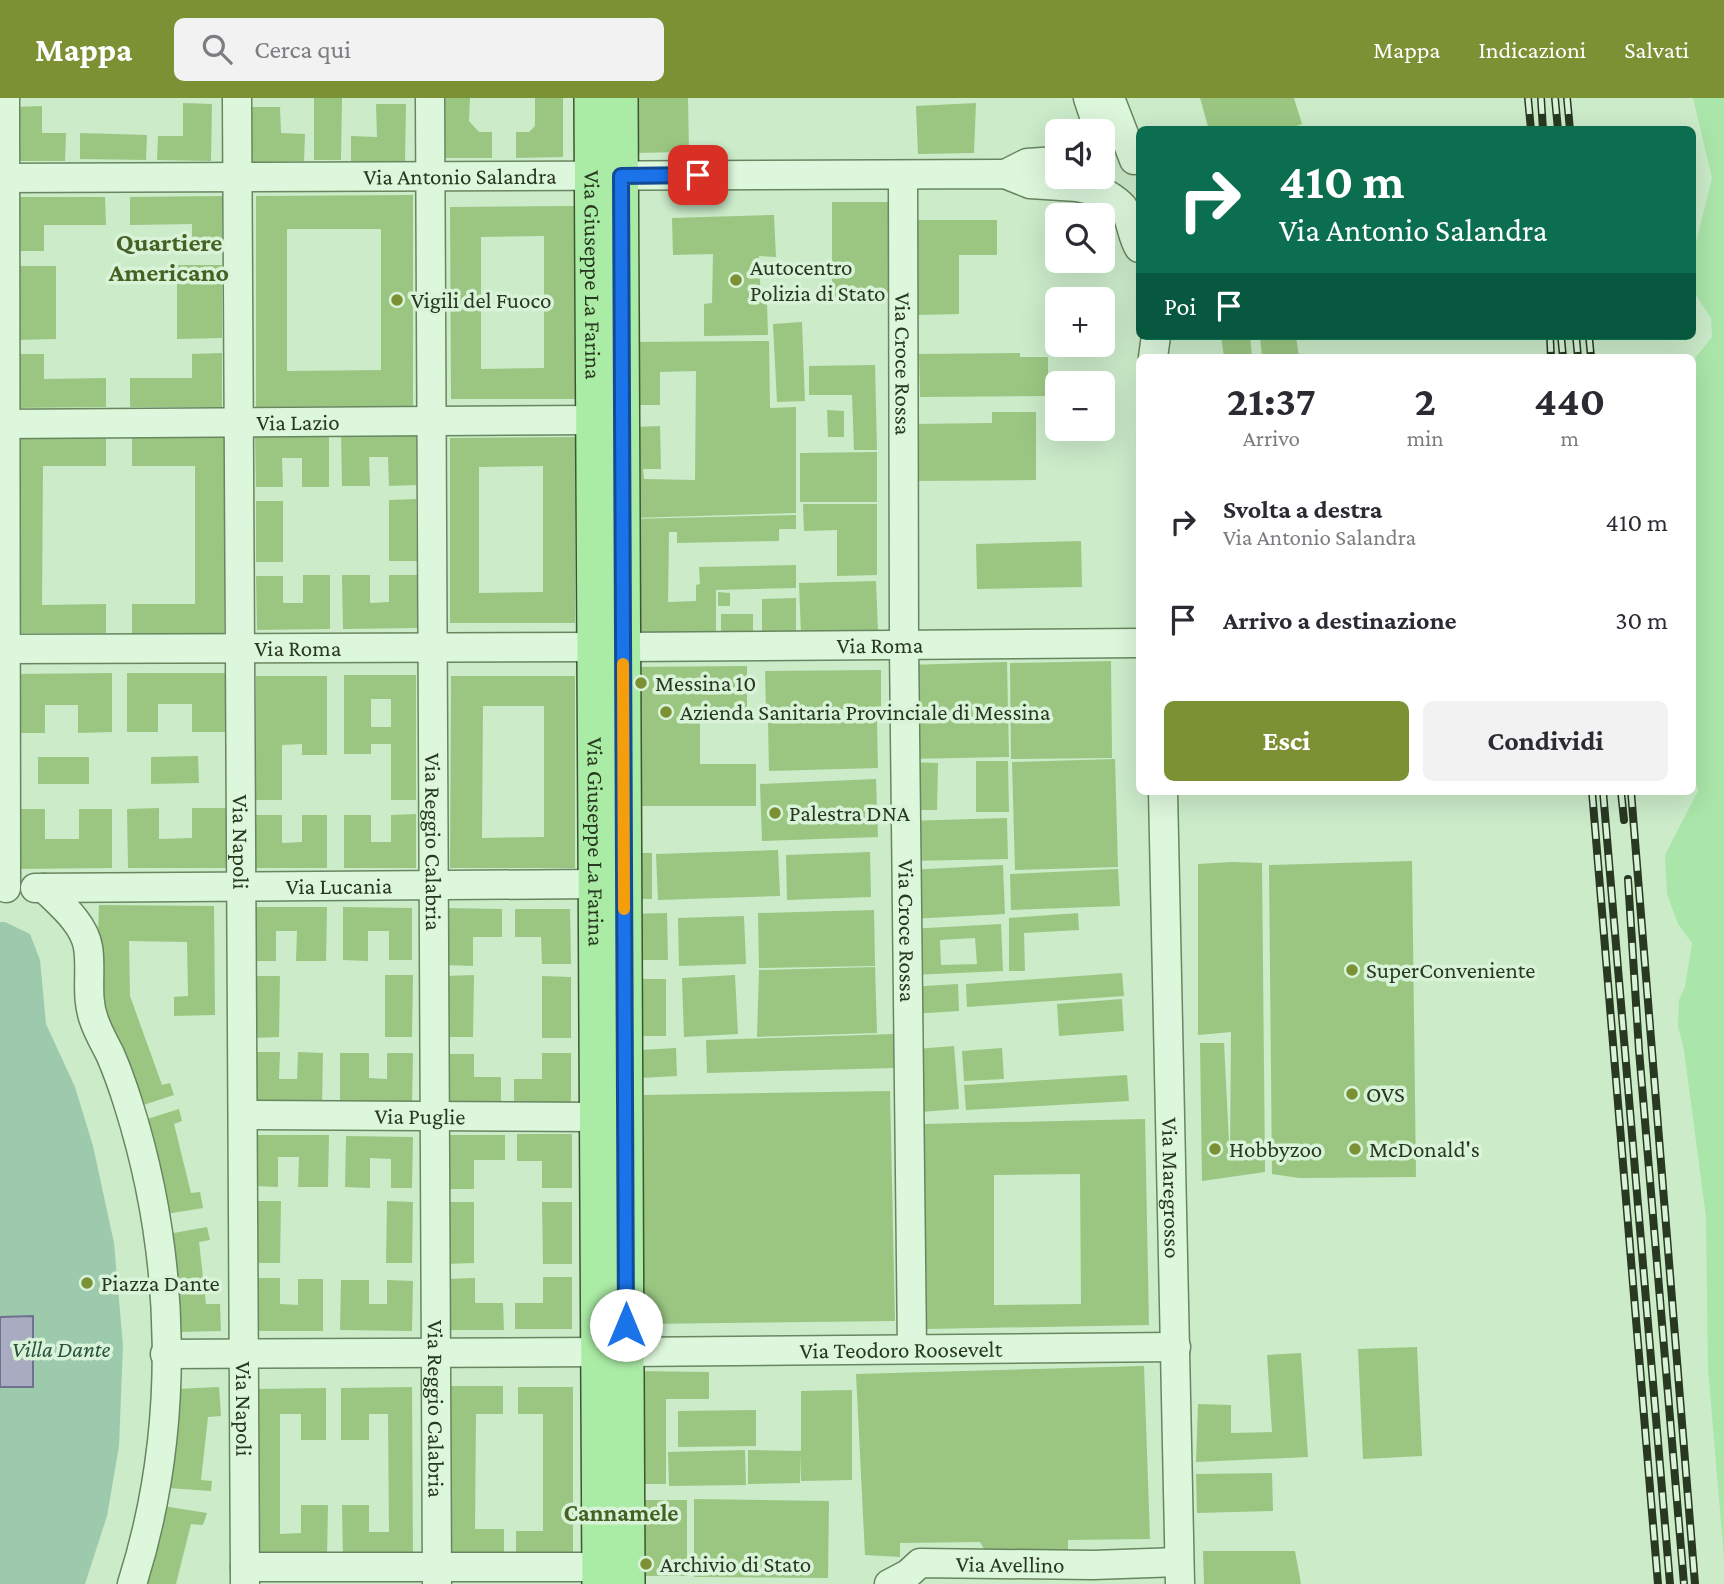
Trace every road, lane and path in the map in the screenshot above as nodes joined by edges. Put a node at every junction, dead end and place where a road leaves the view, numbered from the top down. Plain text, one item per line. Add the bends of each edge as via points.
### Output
1 (5, 98) edge
2 (237, 98) edge
3 (430, 98) edge
4 (592, 98) edge
5 (620, 98) edge
6 (1088, 98) edge
7 (1110, 98) edge
8 (1095, 119) edge
9 (1115, 147) edge
10 (1045, 162) edge
11 (1136, 166) edge
12 (1005, 174) junction
13 (903, 175) junction
14 (431, 176) junction
15 (607, 176) junction
16 (238, 177) junction
17 (2, 178) edge
18 (1045, 185) edge
19 (1101, 189) edge
20 (1136, 240) edge
21 (594, 420) junction
22 (432, 421) junction
23 (239, 423) junction
24 (3, 424) edge
25 (1136, 643) edge
26 (904, 646) junction
27 (609, 647) junction
28 (433, 648) junction
29 (3, 649) edge
30 (240, 649) junction
31 (1163, 795) edge
32 (596, 884) junction
33 (434, 885) junction
34 (242, 887) junction
35 (3, 888) edge
36 (44, 888) junction
37 (243, 1115) junction
38 (435, 1117) junction
39 (597, 1117) junction
40 (1176, 1347) junction
41 (912, 1349) junction
42 (612, 1352) junction
43 (436, 1353) junction
44 (165, 1354) junction
45 (244, 1354) junction
46 (1180, 1573) edge
47 (920, 1574) edge
48 (971, 1574) edge
49 (1029, 1574) edge
50 (1093, 1574) edge
51 (245, 1575) edge
52 (437, 1575) edge
53 (609, 1578) edge
54 (132, 1584) edge
55 (889, 1584) edge

1 - 17 street
2 - 16 street, Via Napoli
3 - 14 street, Via Reggio Calabria
4 - 15 main road, Via Giuseppe La Farina
5 - 15 main road, Via Giuseppe La Farina
6 - 8 street
7 - 11 street
9 - 11 street via 1129,152
10 - 12 street via 1027,163
12 - 13 street, Via Antonio Salandra
12 - 18 street
13 - 15 street, Via Antonio Salandra
13 - 26 street, Via Croce Rossa
14 - 15 street, Via Antonio Salandra
14 - 16 street, Via Antonio Salandra
14 - 22 street, Via Reggio Calabria
15 - 21 main road, Via Giuseppe La Farina
15 - 27 main road, Via Giuseppe La Farina
16 - 17 street, Via Antonio Salandra
16 - 23 street, Via Napoli
17 - 24 street
19 - 20 street via 1127,214
21 - 22 street, Via Lazio
21 - 27 main road, Via Giuseppe La Farina
22 - 23 street, Via Lazio
22 - 28 street, Via Reggio Calabria
23 - 24 street, Via Lazio
23 - 30 street, Via Napoli
24 - 29 street
25 - 26 street, Via Roma
26 - 27 street, Via Roma
26 - 41 street, Via Croce Rossa
27 - 28 street, Via Roma
27 - 32 main road, Via Giuseppe La Farina
27 - 42 main road, Via Giuseppe La Farina
28 - 30 street, Via Roma
28 - 33 street, Via Reggio Calabria
29 - 30 street, Via Roma
29 - 35 street
30 - 34 street, Via Napoli
31 - 40 street, Via Maregrosso
32 - 33 street, Via Lucania
32 - 39 main road, Via Giuseppe La Farina
33 - 34 street, Via Lucania
33 - 38 street, Via Reggio Calabria
34 - 36 street, Via Lucania
34 - 37 street, Via Napoli
35 - 36 street, Via Lucania
36 - 44 street via 81,928 88,945 92,1014 128,1104 154,1205 163,1278
37 - 38 street, Via Puglie
37 - 45 street, Via Napoli
38 - 39 street, Via Puglie
38 - 43 street, Via Reggio Calabria
39 - 42 main road, Via Giuseppe La Farina
40 - 41 street, Via Teodoro Roosevelt
40 - 46 street, Via Maregrosso
41 - 42 street, Via Teodoro Roosevelt
42 - 43 street, Via Teodoro Roosevelt
42 - 53 main road, Via Giuseppe La Farina
43 - 45 street, Via Teodoro Roosevelt
43 - 52 street, Via Reggio Calabria
44 - 45 street, Via Teodoro Roosevelt
44 - 54 street via 158,1477
45 - 51 street, Via Napoli
46 - 50 street, Via Avellino
47 - 48 street, Via Avellino
47 - 55 street, Via Avellino via 908,1574
48 - 49 street, Via Avellino
49 - 50 street, Via Avellino
51 - 52 street
52 - 53 street

